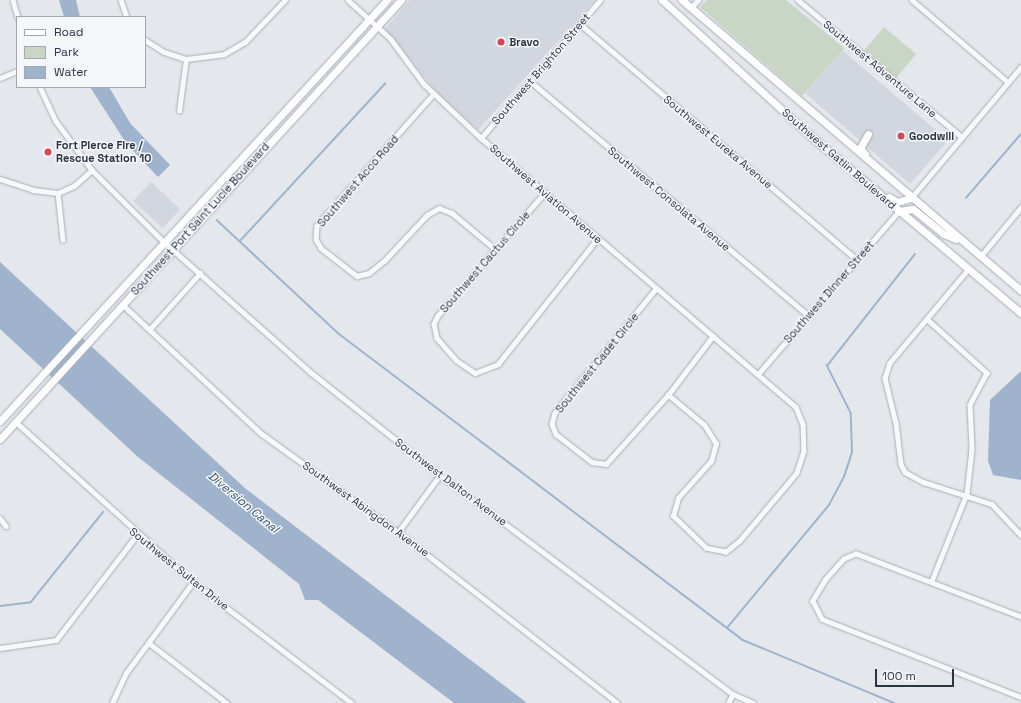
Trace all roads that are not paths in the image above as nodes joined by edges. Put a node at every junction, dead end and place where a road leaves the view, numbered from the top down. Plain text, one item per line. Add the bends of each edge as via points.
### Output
1 (13, 0) edge
2 (122, 0) edge
3 (285, 0) edge
4 (348, 0) edge
5 (387, 0) edge
6 (401, 0) edge
7 (600, 0) edge
8 (662, 0) edge
9 (682, 0) edge
10 (698, 0) edge
11 (798, 0) edge
12 (912, 0) edge
13 (691, 8) junction
14 (18, 16) edge
15 (127, 16) edge
16 (370, 19) junction
17 (580, 24) junction
18 (378, 26) junction
19 (146, 41) edge
20 (186, 59) junction
21 (1021, 67) edge
22 (16, 71) edge
23 (0, 78) edge
24 (530, 81) junction
25 (1008, 82) junction
26 (40, 88) edge
27 (434, 94) junction
28 (179, 112) dead end
29 (962, 137) junction
30 (481, 138) junction
31 (849, 144) junction
32 (92, 170) junction
33 (853, 172) junction
34 (0, 178) edge
35 (898, 186) junction
36 (58, 193) junction
37 (545, 193) junction
38 (911, 198) junction
39 (1021, 207) edge
40 (899, 211) junction
41 (598, 239) junction
42 (62, 240) dead end
43 (164, 241) junction
44 (962, 242) junction
45 (172, 248) junction
46 (495, 249) junction
47 (980, 257) junction
48 (857, 260) junction
49 (969, 269) junction
50 (200, 273) junction
51 (657, 288) junction
52 (1021, 291) edge
53 (123, 305) junction
54 (1021, 313) edge
55 (808, 316) junction
56 (927, 319) junction
57 (150, 329) junction
58 (713, 336) junction
59 (759, 373) junction
60 (668, 395) junction
61 (0, 421) edge
62 (16, 422) junction
63 (0, 439) edge
64 (440, 475) junction
65 (967, 494) junction
66 (0, 518) edge
67 (6, 526) dead end
68 (398, 532) junction
69 (137, 535) junction
70 (1021, 535) edge
71 (932, 581) junction
72 (193, 582) junction
73 (1021, 618) edge
74 (149, 643) junction
75 (0, 648) edge
76 (733, 694) junction
77 (1021, 697) edge
78 (112, 703) edge
79 (227, 703) edge
80 (352, 703) edge
81 (618, 703) edge
82 (728, 703) edge
83 (753, 703) edge

1 - 14 street
2 - 15 street
3 - 20 street via 245,42 224,54
4 - 16 street, Southwest Aviation Avenue
5 - 16 main road, Southwest Port Saint Lucie Boulevard
6 - 18 main road, Southwest Port Saint Lucie Boulevard
7 - 17 street, Southwest Brighton Street
8 - 33 main road, Southwest Gatlin Boulevard
9 - 13 main road, Southwest Gatlin Boulevard
10 - 13 street
11 - 29 street, Southwest Adventure Lane
12 - 25 street
13 - 31 main road, Southwest Gatlin Boulevard
16 - 18 street, Southwest Aviation Avenue
16 - 43 main road, Southwest Port Saint Lucie Boulevard
17 - 24 street, Southwest Brighton Street
17 - 48 street, Southwest Eureka Avenue
18 - 27 street, Southwest Aviation Avenue
18 - 45 main road, Southwest Port Saint Lucie Boulevard
19 - 20 street via 164,52
20 - 28 street
21 - 25 street
22 - 23 street
24 - 30 street, Southwest Brighton Street
24 - 55 street, Southwest Consolata Avenue
25 - 29 street
26 - 32 street, Southwest Dalton Avenue via 56,121
27 - 30 street, Southwest Aviation Avenue
27 - 46 street, Southwest Acco Road via 317,226 316,238 321,248 357,276 369,273 384,261 427,215 439,208 452,213
29 - 38 street
30 - 37 street, Southwest Aviation Avenue
31 - 35 main road, Southwest Gatlin Boulevard
31 - 35 main road via 868,134 860,150
32 - 36 street via 74,186
32 - 43 street, Southwest Dalton Avenue
33 - 38 main road via 863,176 894,201
33 - 40 main road, Southwest Gatlin Boulevard
34 - 36 street via 33,190
35 - 38 main road, Southwest Gatlin Boulevard
36 - 42 street
37 - 41 street, Southwest Aviation Avenue
37 - 46 street, Southwest Cactus Circle
38 - 44 main road, Southwest Gatlin Boulevard
39 - 47 street
40 - 44 main road via 913,209 944,234
40 - 48 street, Southwest Dinner Street
40 - 49 main road, Southwest Gatlin Boulevard
41 - 46 street, Southwest Cactus Circle via 498,364 475,373 456,360 437,338 434,324
41 - 51 street, Southwest Aviation Avenue
43 - 45 street, Southwest Dalton Avenue
43 - 61 main road, Southwest Port Saint Lucie Boulevard
44 - 47 main road, Southwest Gatlin Boulevard
45 - 50 street, Southwest Dalton Avenue
45 - 53 main road, Southwest Port Saint Lucie Boulevard
47 - 52 main road, Southwest Gatlin Boulevard
48 - 55 street, Southwest Dinner Street
49 - 54 main road, Southwest Gatlin Boulevard
49 - 56 street
50 - 57 street
50 - 64 street, Southwest Dalton Avenue via 312,374
51 - 58 street, Southwest Aviation Avenue
51 - 60 street, Southwest Cadet Circle via 556,413 552,424 556,434 592,462 606,464
53 - 57 street, Southwest Abingdon Avenue
53 - 62 main road, Southwest Port Saint Lucie Boulevard
55 - 59 street, Southwest Dinner Street
56 - 65 street via 987,373 970,405 972,450
56 - 65 street via 890,362 885,378 896,423 901,464 905,472 923,482
57 - 68 street, Southwest Abingdon Avenue via 262,434
58 - 59 street, Southwest Aviation Avenue
58 - 60 street, Southwest Cadet Circle
59 - 60 street, Southwest Aviation Avenue via 796,407 803,424 804,451 797,473 769,509 732,550 721,554 706,548 673,516 678,498 711,461 716,444 711,431
62 - 63 main road, Southwest Port Saint Lucie Boulevard
62 - 69 street, Southwest Sultan Drive
64 - 68 street
64 - 76 street, Southwest Dalton Avenue
65 - 70 street via 999,509
65 - 71 street
66 - 67 street
68 - 81 street, Southwest Abingdon Avenue
69 - 72 street, Southwest Sultan Drive
69 - 75 street via 56,640
71 - 73 street
71 - 77 street via 856,554 844,559 816,593 814,608 822,619
72 - 74 street
72 - 80 street, Southwest Sultan Drive
74 - 78 street via 126,673
74 - 79 street
76 - 82 street
76 - 83 street, Southwest Dalton Avenue

